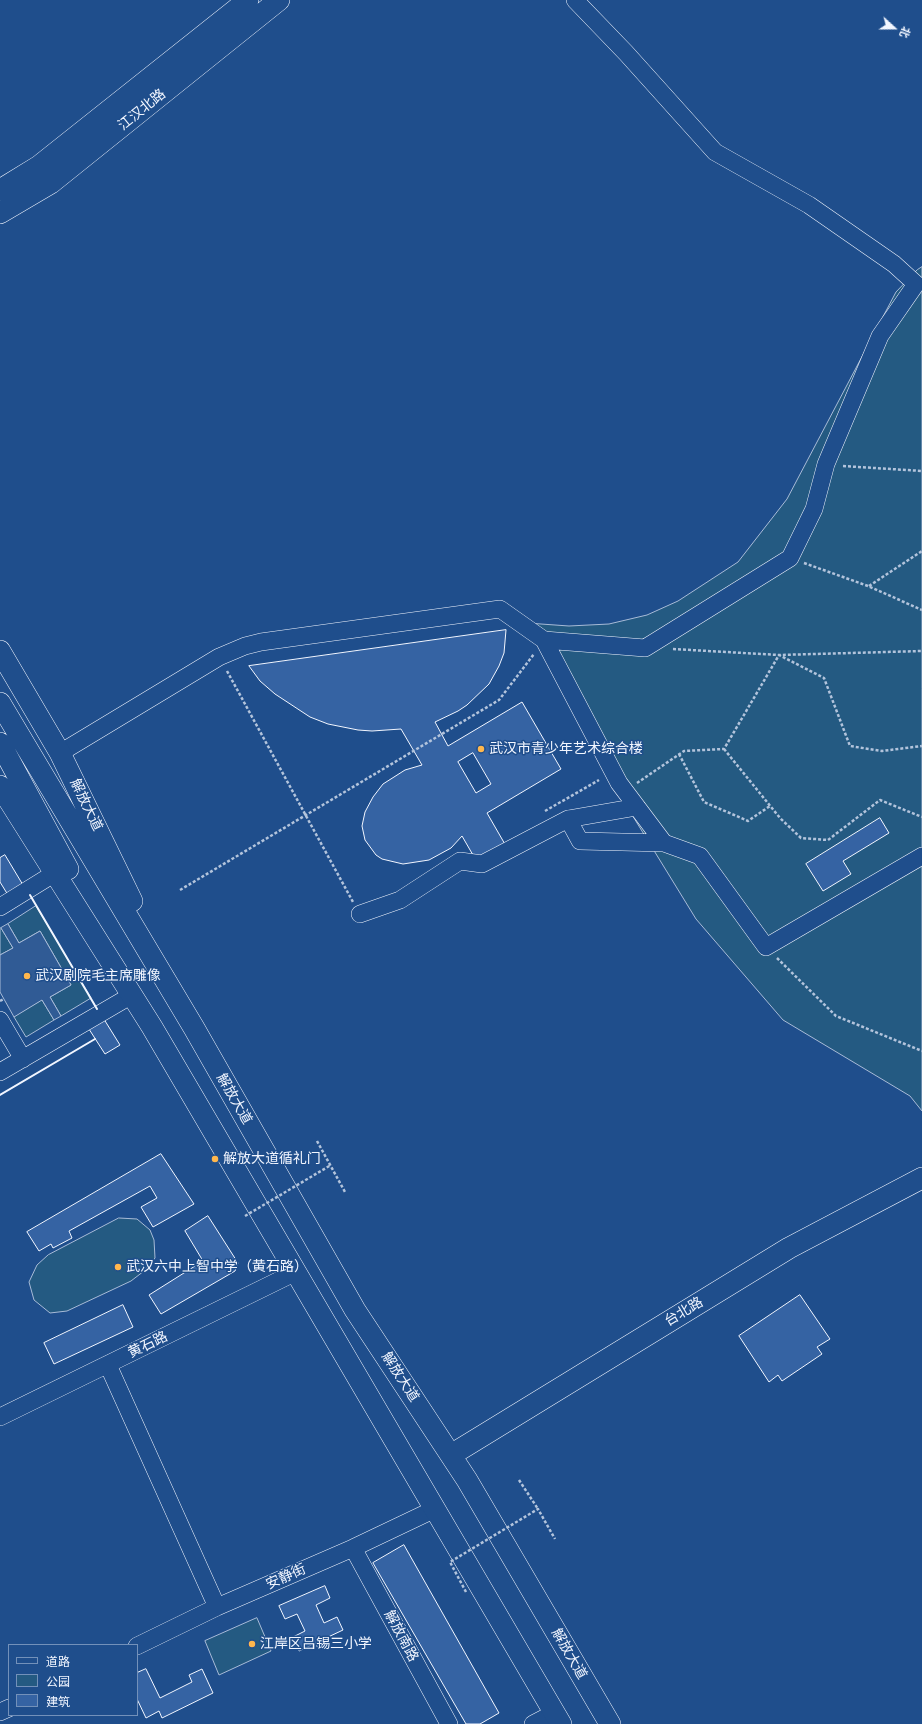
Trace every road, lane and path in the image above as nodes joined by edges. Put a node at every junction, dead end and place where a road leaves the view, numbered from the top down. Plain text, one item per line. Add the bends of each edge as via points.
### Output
1 (248, 0) edge
2 (278, 0) edge
3 (575, 0) edge
4 (0, 190) edge
5 (0, 213) edge
6 (826, 464) junction
7 (922, 471) edge
8 (922, 551) edge
9 (790, 558) junction
10 (868, 586) junction
11 (922, 610) edge
12 (544, 640) junction
13 (645, 648) junction
14 (0, 651) edge
15 (922, 651) edge
16 (779, 655) junction
17 (219, 657) junction
18 (0, 703) edge
19 (0, 743) edge
20 (922, 746) edge
21 (724, 749) junction
22 (60, 753) junction
23 (679, 754) junction
24 (0, 786) edge
25 (625, 791) junction
26 (770, 806) junction
27 (637, 807) junction
28 (305, 815) junction
29 (922, 817) edge
30 (568, 818) junction
31 (664, 843) junction
32 (922, 856) edge
33 (55, 873) junction
34 (180, 890) dead end
35 (0, 907) edge
36 (360, 914) joint
37 (766, 947) junction
38 (132, 995) junction
39 (4, 999) dead end
40 (0, 1001) edge
41 (0, 1020) edge
42 (152, 1027) junction
43 (194, 1028) junction
44 (922, 1051) edge
45 (23, 1059) junction
46 (0, 1072) edge
47 (317, 1141) dead end
48 (331, 1165) junction
49 (922, 1178) edge
50 (345, 1192) dead end
51 (246, 1216) dead end
52 (296, 1272) junction
53 (108, 1365) junction
54 (0, 1417) edge
55 (451, 1455) junction
56 (519, 1480) dead end
57 (435, 1509) junction
58 (538, 1509) junction
59 (555, 1539) dead end
60 (353, 1548) junction
61 (466, 1592) dead end
62 (218, 1607) junction
63 (138, 1646) edge
64 (557, 1719) edge
65 (449, 1724) edge
66 (533, 1724) edge
67 (610, 1724) edge

1 - 4 main road, 江汉北路 via 39,166
2 - 5 main road, 江汉北路 via 51,183
3 - 6 street via 716,152 809,205 894,264 916,284 880,336
6 - 7 path
6 - 9 street via 814,508
8 - 10 path
9 - 10 path
9 - 13 street
10 - 11 path
12 - 13 street
12 - 17 street via 500,609 261,642
12 - 25 street
12 - 28 path via 499,700
13 - 16 path
14 - 22 main road, 解放大道
15 - 16 path
16 - 20 path via 824,678 850,746 882,751
16 - 21 path
17 - 22 street
17 - 28 path
18 - 43 main road, 解放大道
19 - 42 main road
21 - 23 path via 684,751
21 - 26 path
22 - 43 main road, 解放大道
23 - 25 path
23 - 26 path via 704,802 748,821
24 - 33 main road
25 - 27 street
26 - 29 path via 800,838 821,840 828,840 880,800
27 - 30 street
27 - 31 street
28 - 34 path
28 - 36 path
30 - 31 street via 580,841
30 - 36 street via 482,864 460,861 400,900
31 - 37 street via 700,856
32 - 37 street
33 - 35 street
33 - 38 main road
37 - 44 path via 836,1016
38 - 42 main road
38 - 45 street
39 - 40 path
41 - 45 street
42 - 52 main road
43 - 55 main road, 解放大道 via 355,1310
45 - 46 street
47 - 48 path
48 - 50 path
48 - 51 path, bridge
49 - 55 main road, 台北路 via 789,1248
52 - 53 street, 黄石路
52 - 57 main road
53 - 54 street, 黄石路
53 - 62 street
55 - 67 main road, 解放大道
56 - 58 path
57 - 60 street, 安静街
57 - 64 main road
58 - 59 path, bridge
58 - 61 path, bridge via 450,1562
60 - 62 street, 安静街
60 - 65 street, 解放南路
62 - 63 street, 安静街
64 - 66 street

